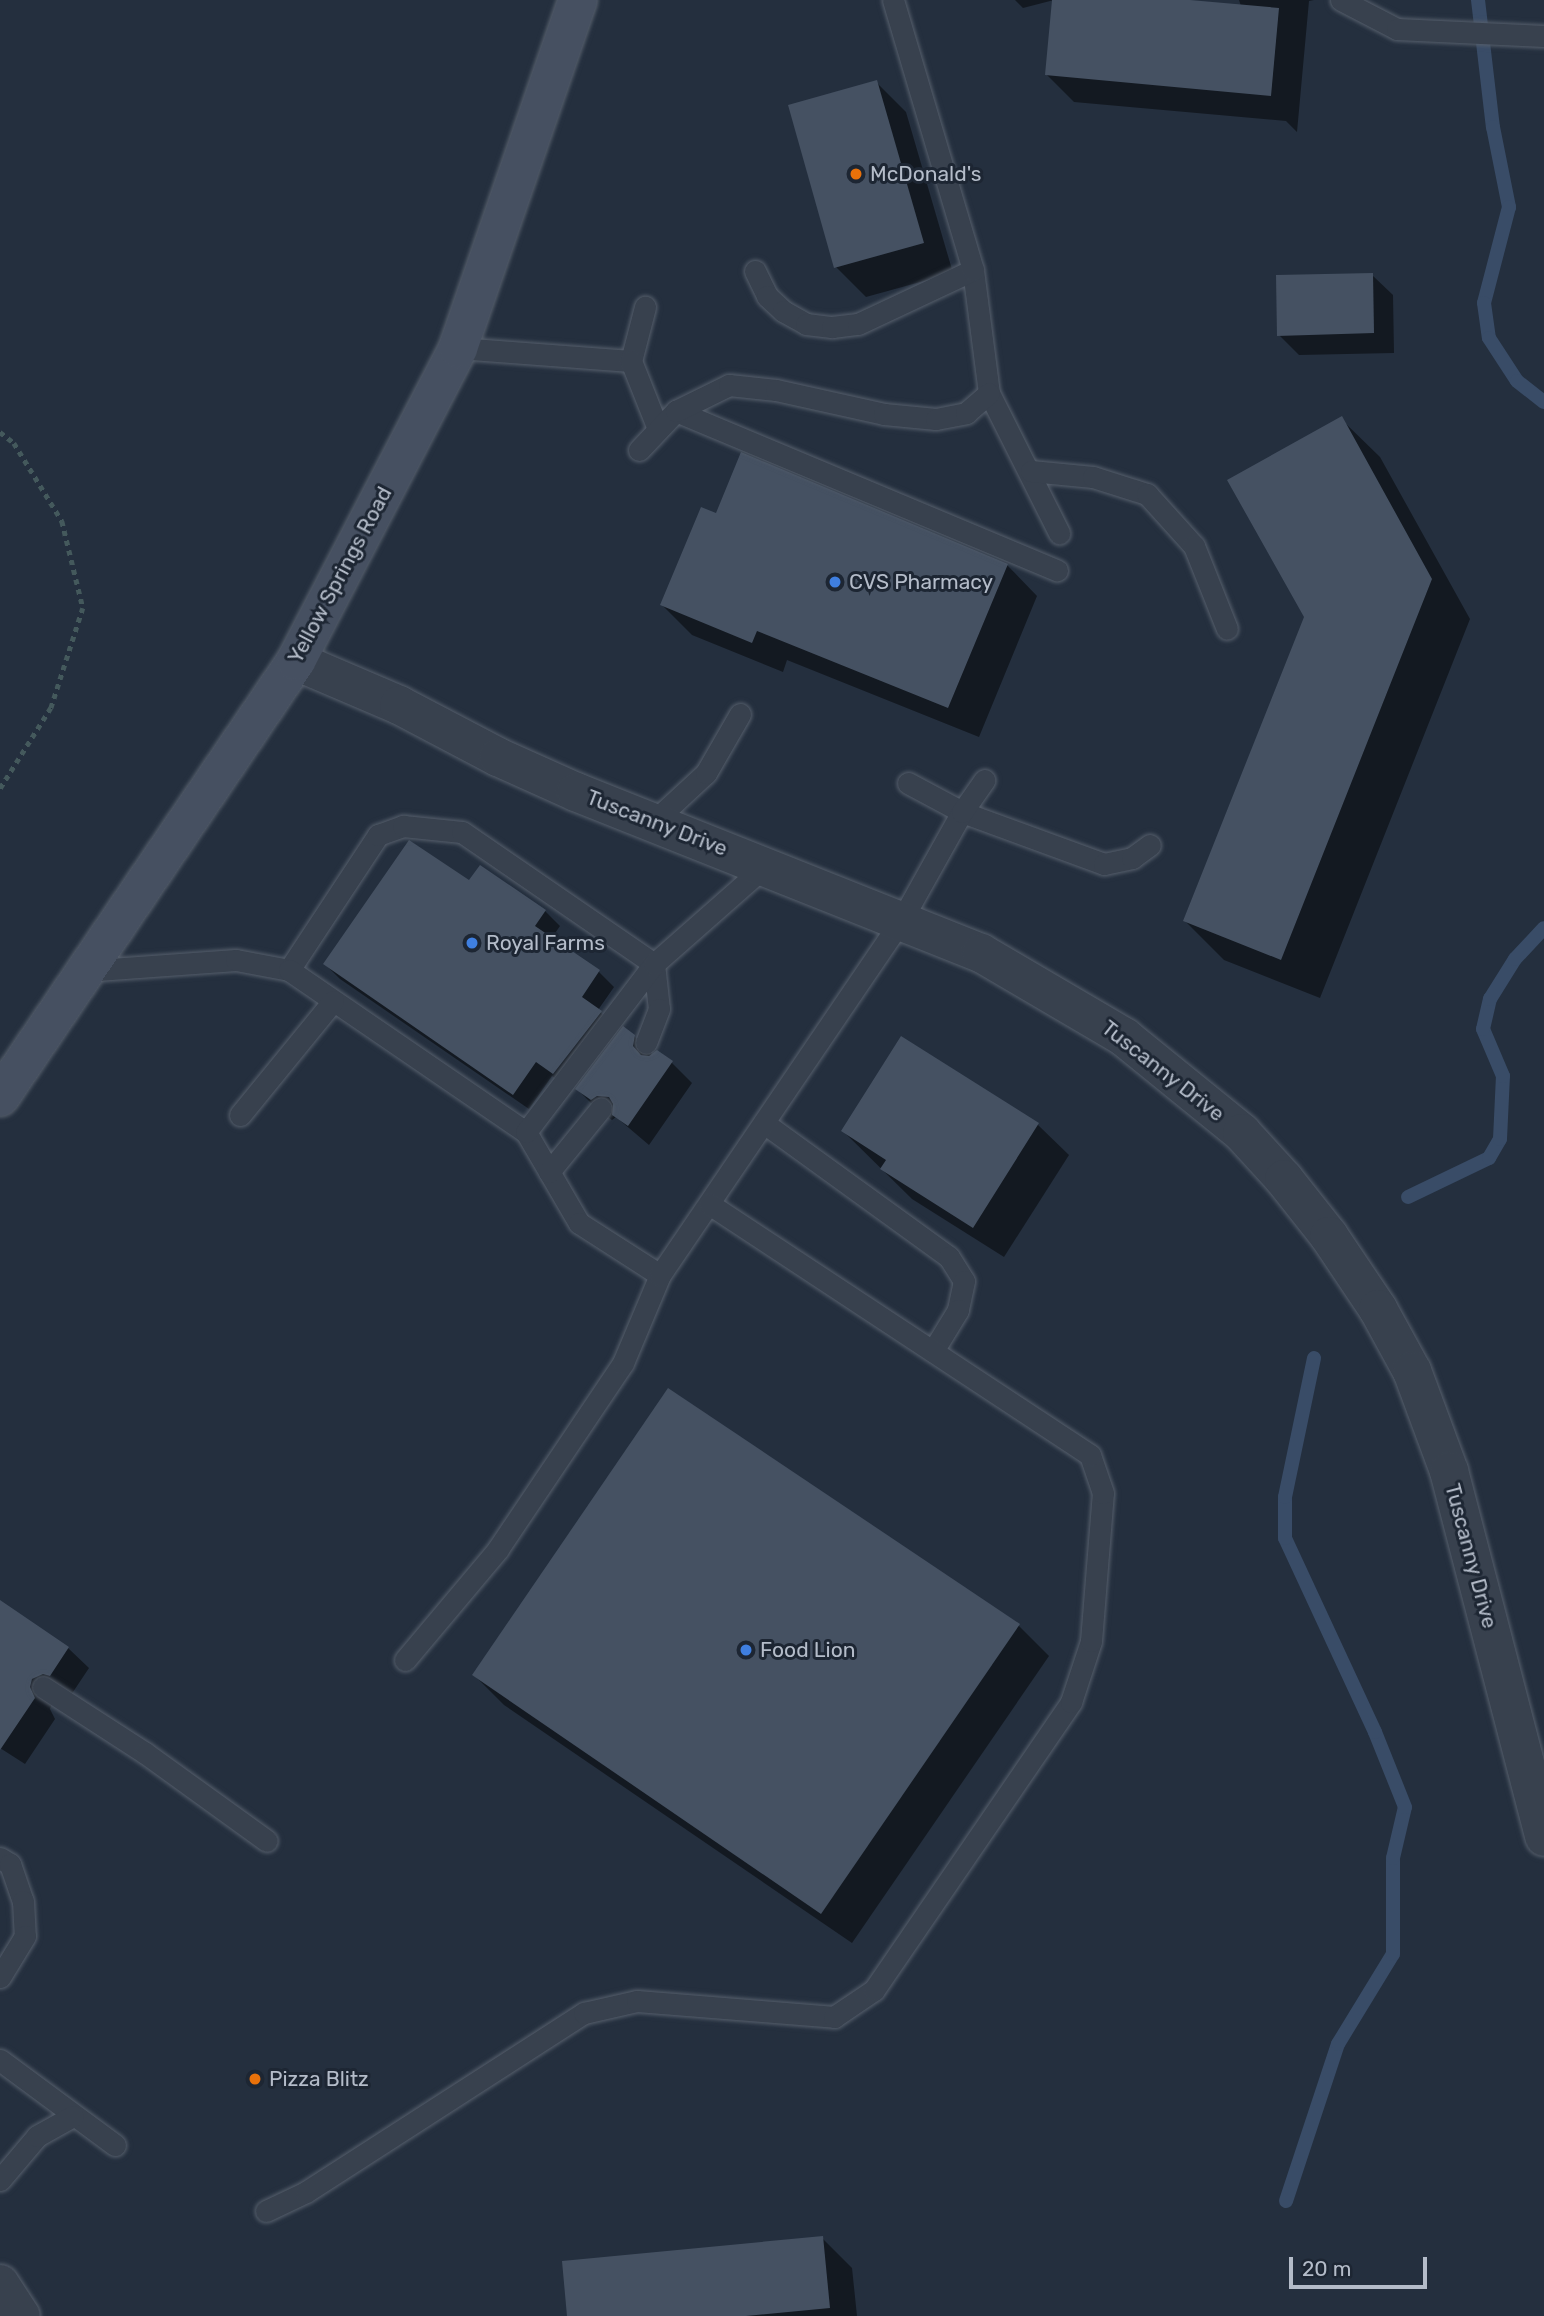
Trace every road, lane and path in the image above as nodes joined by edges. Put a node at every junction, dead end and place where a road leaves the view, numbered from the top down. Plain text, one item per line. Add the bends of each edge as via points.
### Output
1 (578, 0) edge
2 (893, 0) edge
3 (1341, 0) edge
4 (1544, 36) edge
5 (973, 270) junction
6 (755, 271) dead end
7 (645, 307) dead end
8 (458, 348) junction
9 (631, 361) junction
10 (989, 393) junction
11 (676, 411) junction
12 (658, 429) junction
13 (0, 432) edge
14 (639, 450) dead end
15 (1031, 471) junction
16 (1059, 533) dead end
17 (1057, 570) dead end
18 (1227, 629) dead end
19 (296, 661) junction
20 (740, 714) dead end
21 (984, 780) dead end
22 (908, 783) dead end
23 (0, 789) edge
24 (962, 812) junction
25 (653, 822) junction
26 (1150, 845) dead end
27 (765, 866) junction
28 (901, 921) junction
29 (654, 964) junction
30 (289, 970) junction
31 (83, 971) junction
32 (333, 1001) junction
33 (646, 1043) dead end
34 (0, 1097) edge
35 (601, 1108) dead end
36 (240, 1115) dead end
37 (764, 1123) junction
38 (526, 1132) junction
39 (549, 1172) junction
40 (709, 1205) junction
41 (660, 1275) junction
42 (933, 1351) junction
43 (405, 1660) dead end
44 (43, 1687) dead end
45 (1544, 1837) edge
46 (267, 1841) dead end
47 (0, 1858) edge
48 (0, 1977) edge
49 (0, 2060) edge
50 (73, 2116) junction
51 (115, 2145) dead end
52 (0, 2180) edge
53 (266, 2211) dead end
54 (0, 2284) edge
55 (21, 2316) edge

1 - 8 main road, Yellow Springs Road
2 - 5 lane
3 - 4 lane via 1397,29
5 - 6 lane via 858,324 832,327 806,324 783,311 767,296
5 - 10 lane
7 - 9 lane
8 - 9 lane
8 - 19 main road, Yellow Springs Road
9 - 12 lane
10 - 11 lane via 967,413 936,419 729,385
10 - 15 lane
11 - 12 lane
11 - 17 lane
12 - 14 lane
13 - 23 path via 14,443 62,521 83,608 51,708
15 - 16 lane
15 - 18 lane via 1093,477 1147,494 1194,546
19 - 25 street, Tuscanny Drive via 399,705 498,757
19 - 31 main road, Yellow Springs Road
20 - 25 lane via 706,773
21 - 24 lane
22 - 24 lane
24 - 26 lane via 1104,864 1132,858
24 - 28 lane
25 - 27 street, Tuscanny Drive
27 - 28 street, Tuscanny Drive
27 - 29 lane
28 - 37 lane
28 - 45 street, Tuscanny Drive via 981,953 1125,1037 1242,1133 1329,1236 1378,1309 1412,1371 1449,1471
29 - 30 lane via 462,832 403,826 378,835
29 - 33 lane via 659,1009
29 - 38 lane
30 - 31 lane via 236,960
30 - 32 lane
31 - 34 main road, Yellow Springs Road
32 - 36 lane
32 - 38 lane
35 - 39 lane
37 - 40 lane
37 - 42 lane via 949,1257 964,1281 958,1310
38 - 39 lane
39 - 41 lane via 579,1223
40 - 41 lane
40 - 42 lane
41 - 43 lane via 623,1363 498,1549
42 - 53 lane via 1090,1455 1103,1493 1091,1642 1070,1702 874,1990 834,2017 637,2001 584,2013 306,2192
44 - 46 lane
47 - 48 lane via 10,1864 23,1901 26,1936
49 - 50 lane
50 - 51 lane
50 - 52 lane via 37,2136
54 - 55 street

